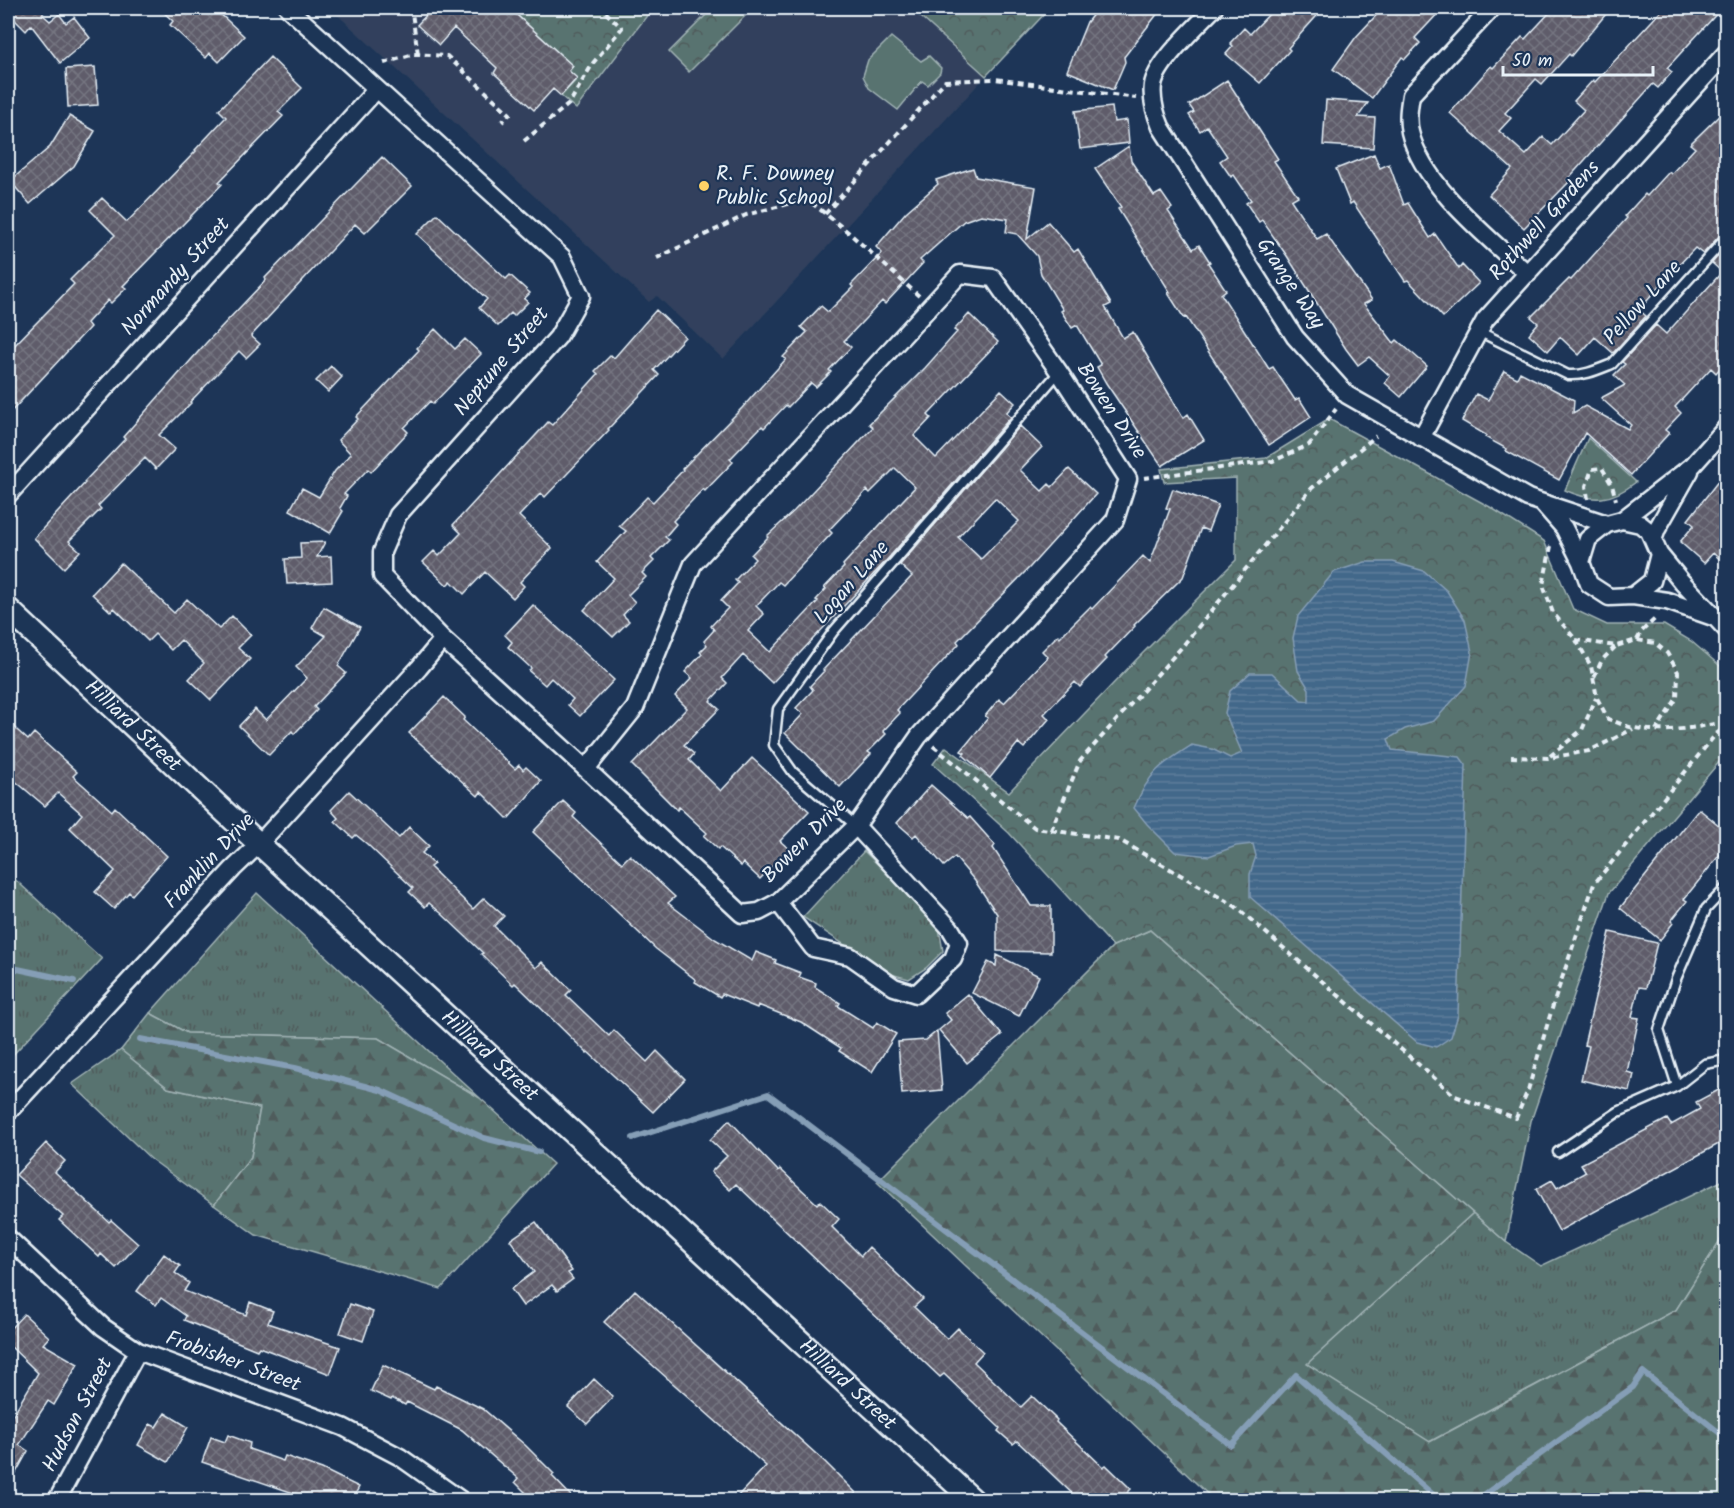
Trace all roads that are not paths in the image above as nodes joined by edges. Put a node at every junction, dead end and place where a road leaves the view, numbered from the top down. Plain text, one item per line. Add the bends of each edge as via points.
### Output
1 (288, 8) edge
2 (1214, 8) edge
3 (1491, 8) edge
4 (1726, 53) edge
5 (377, 89) junction
6 (1726, 238) edge
7 (1528, 274) junction
8 (1479, 331) junction
9 (1059, 372) junction
10 (1726, 428) edge
11 (1421, 438) junction
12 (1693, 465) junction
13 (8, 495) edge
14 (1541, 502) junction
15 (1615, 522) junction
16 (1656, 547) junction
17 (1581, 562) junction
18 (1633, 596) junction
19 (8, 609) edge
20 (1722, 623) edge
21 (442, 639) junction
22 (586, 769) junction
23 (856, 826) junction
24 (259, 844) junction
25 (1726, 888) edge
26 (778, 902) junction
27 (1726, 1060) edge
28 (1677, 1086) junction
29 (8, 1112) edge
30 (1558, 1152) dead end
31 (8, 1238) edge
32 (138, 1351) junction
33 (57, 1500) edge
34 (461, 1500) edge
35 (973, 1500) edge

1 - 5 street, Neptune Street
2 - 11 street, Grange Way via 1163,64 1153,84 1152,98 1161,126 1295,337 1347,395
3 - 7 street via 1411,95 1410,131 1416,152 1436,182 1472,223
4 - 7 street, Rothwell Gardens
5 - 13 street, Normandy Street
5 - 21 street, Neptune Street via 562,257 581,296 558,337 398,515 382,552 382,576
6 - 8 lane, Pellow Lane via 1612,364 1591,373 1568,375
7 - 8 street, Rothwell Gardens
8 - 11 street, Rothwell Gardens
9 - 22 street, Bowen Drive via 993,278 960,274 693,564 635,708
9 - 23 street, Bowen Drive via 1128,479 1115,520 920,736
9 - 23 lane, Logan Lane via 833,632 778,709 774,745 794,772
10 - 12 street
11 - 14 street, Grange Way
12 - 15 street
12 - 16 street via 1657,530
14 - 15 street, Grange Way
14 - 17 street, Grange Way via 1564,528
15 - 16 street via 1640,524 1649,531
15 - 17 street via 1588,539
16 - 18 street via 1652,581
16 - 20 street
17 - 18 street via 1589,584 1599,591 1609,597
18 - 20 street via 1667,601
19 - 24 street, Hilliard Street
21 - 22 street, Bowen Drive
21 - 24 street, Franklin Drive
22 - 26 street, Bowen Drive via 742,914 759,912
23 - 26 street, Bowen Drive
23 - 26 street via 950,928 959,943 953,959 916,994 894,987 850,956 813,948
24 - 29 street, Franklin Drive
24 - 35 street, Hilliard Street
25 - 28 lane via 1706,909 1659,1030
27 - 28 lane via 1705,1064
28 - 30 lane via 1618,1112
31 - 32 street, Frobisher Street via 102,1327
32 - 33 street, Hudson Street
32 - 34 street, Frobisher Street via 343,1427 400,1457

